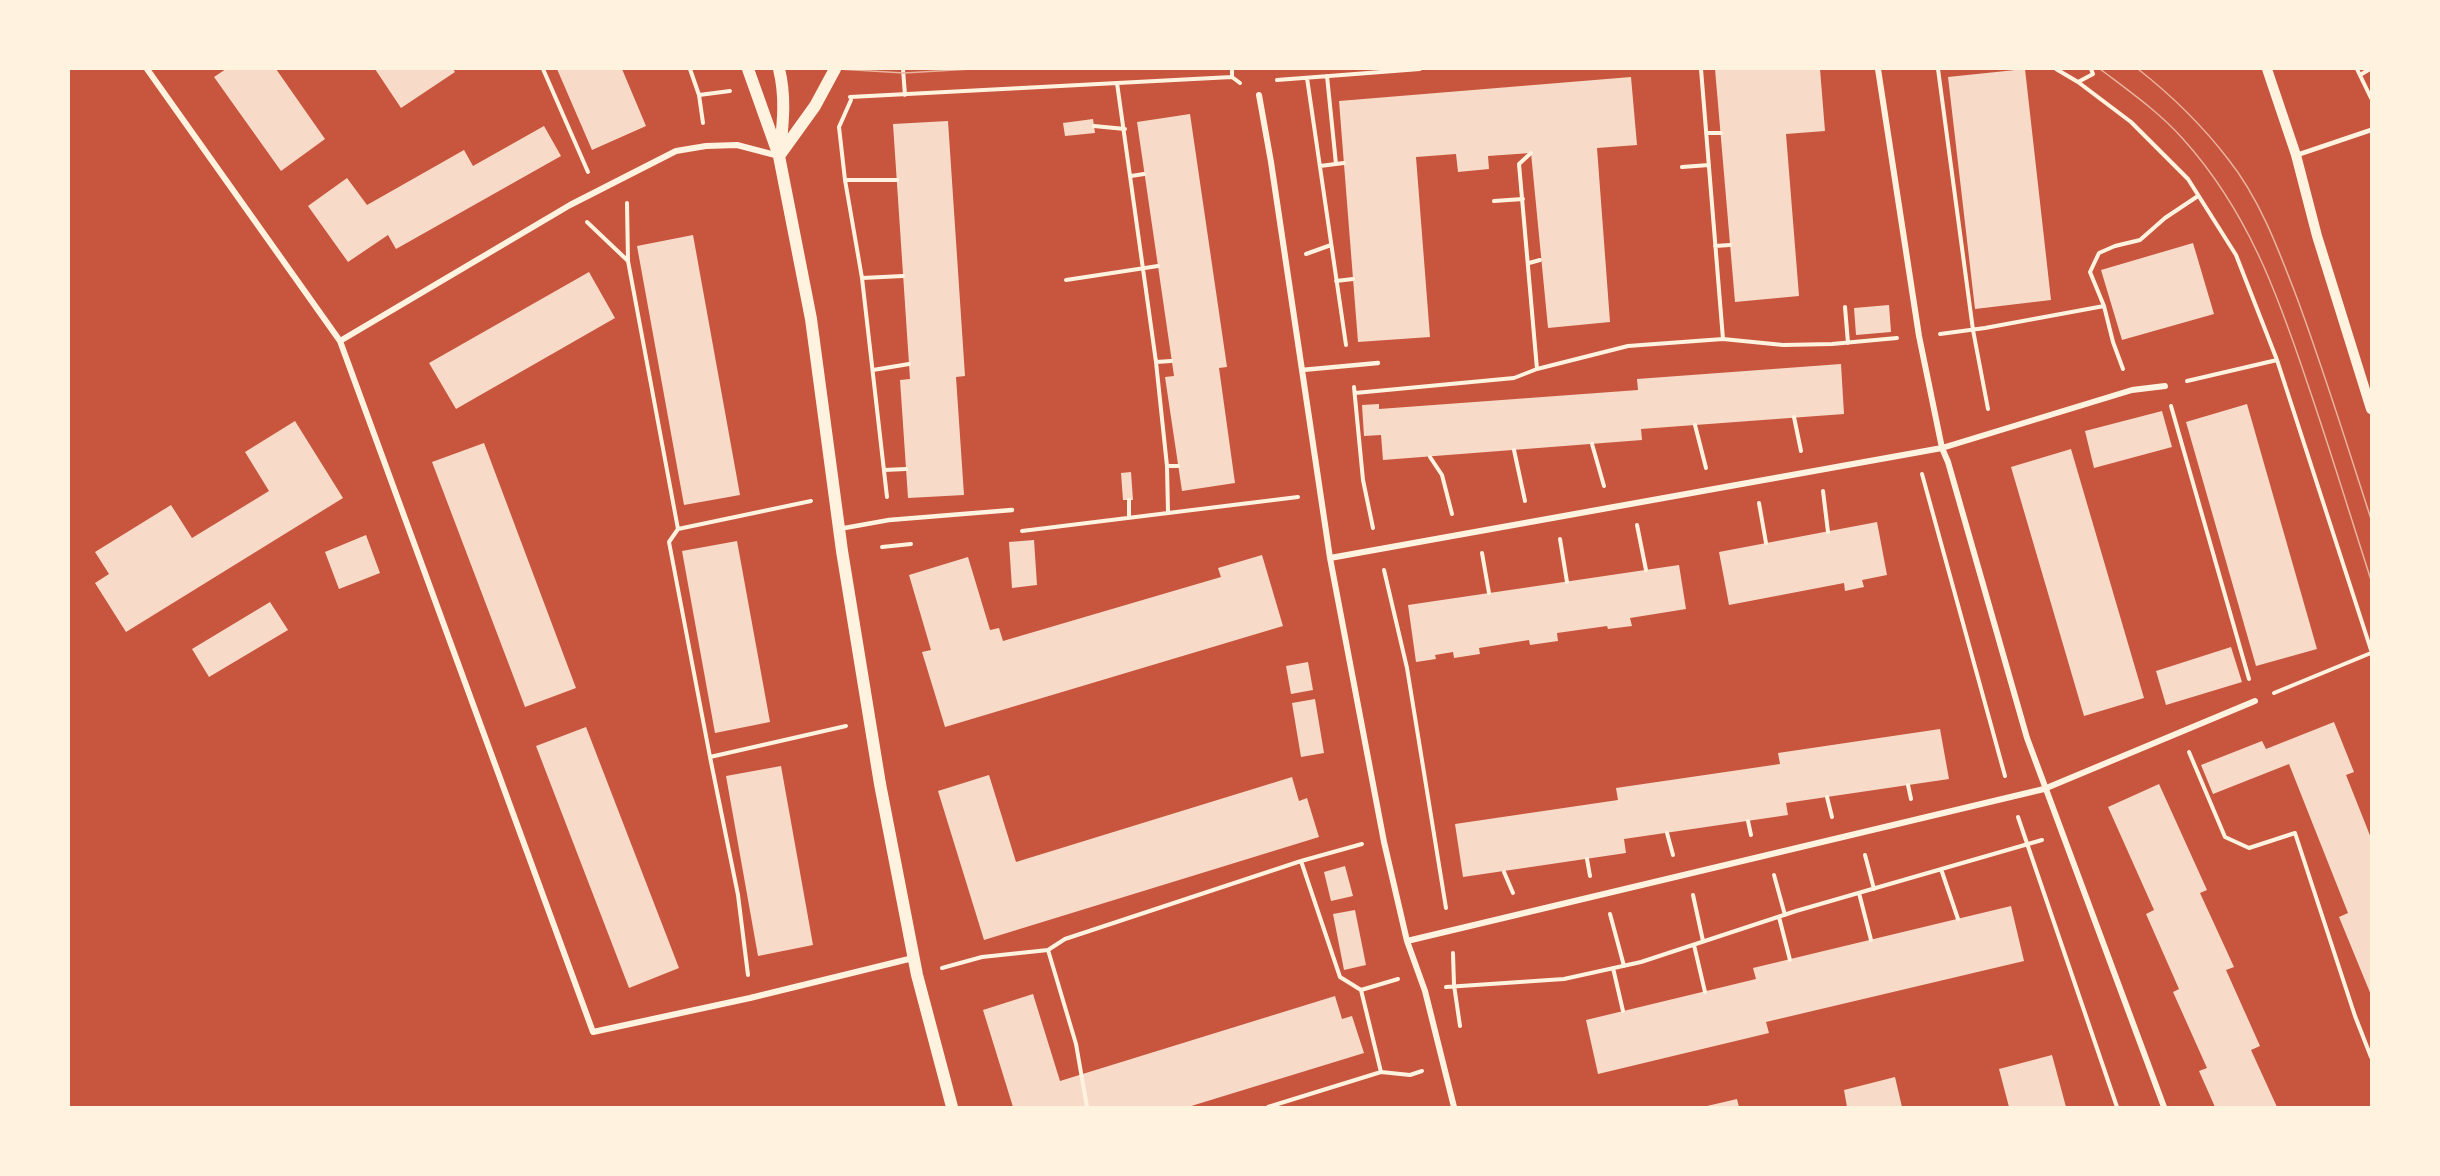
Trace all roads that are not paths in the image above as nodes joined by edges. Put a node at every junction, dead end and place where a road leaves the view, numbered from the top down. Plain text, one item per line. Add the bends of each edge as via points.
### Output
1 (147, 69) edge
2 (748, 69) edge
3 (779, 69) edge
4 (835, 69) edge
5 (1878, 69) edge
6 (2267, 69) edge
7 (1258, 95) dead end
8 (2371, 130) edge
9 (2296, 155) junction
10 (779, 156) junction
11 (340, 341) junction
12 (1378, 363) dead end
13 (1302, 370) junction
14 (2165, 386) road end
15 (2371, 409) edge
16 (1942, 448) junction
17 (1012, 510) dead end
18 (839, 528) junction
19 (1330, 558) junction
20 (2255, 701) road end
21 (2044, 789) junction
22 (1407, 941) junction
23 (914, 957) junction
24 (952, 1107) edge
25 (1454, 1107) edge
26 (2164, 1107) edge

1 - 11 street
2 - 10 main road
3 - 10 main road via 784,114
4 - 10 main road via 815,106
5 - 16 street via 1920,336
6 - 9 street
7 - 13 street
8 - 9 lane
9 - 15 street
10 - 11 street via 736,145 676,151 570,205
10 - 18 main road via 811,319
11 - 23 street via 593,1032
12 - 13 lane
13 - 19 street
14 - 16 street via 2132,390
16 - 19 street
16 - 21 street
17 - 18 lane
18 - 23 main road
19 - 22 street via 1384,842
20 - 21 street
21 - 22 street
21 - 26 street
22 - 25 street via 1425,991
23 - 24 main road

